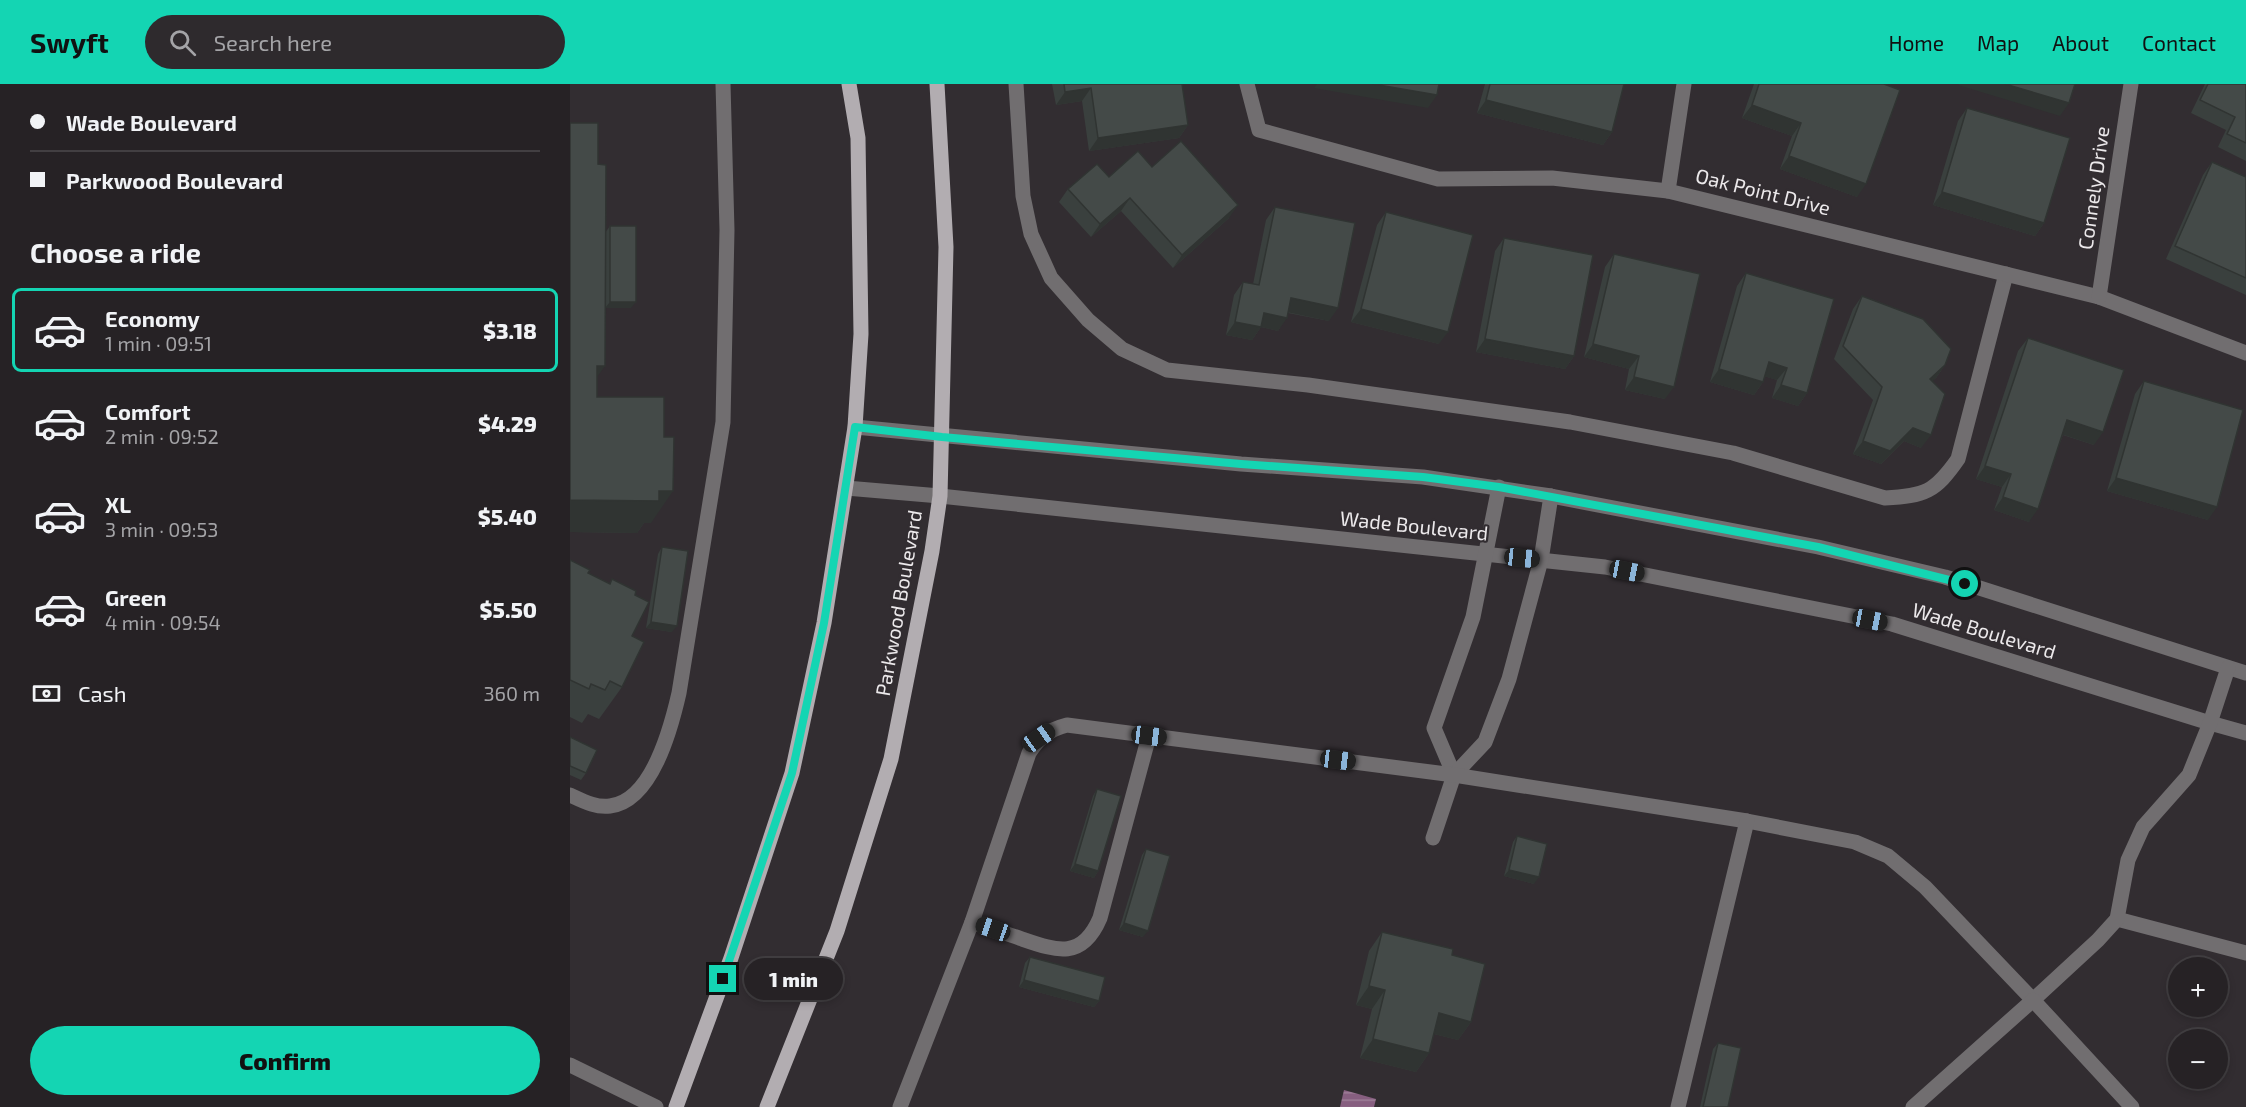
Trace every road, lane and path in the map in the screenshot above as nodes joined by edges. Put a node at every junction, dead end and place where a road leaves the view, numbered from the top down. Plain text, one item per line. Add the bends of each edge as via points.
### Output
1 (723, 84) edge
2 (849, 84) edge
3 (937, 84) edge
4 (1016, 84) edge
5 (1247, 84) edge
6 (1684, 84) edge
7 (2131, 84) edge
8 (1668, 190) junction
9 (2006, 274) junction
10 (2099, 297) junction
11 (2246, 353) edge
12 (855, 427) junction
13 (942, 437) junction
14 (1499, 487) junction
15 (846, 488) junction
16 (940, 496) junction
17 (1551, 496) junction
18 (1485, 554) junction
19 (1541, 560) junction
20 (2228, 668) junction
21 (2246, 673) edge
22 (2210, 723) junction
23 (2246, 733) edge
24 (1149, 736) junction
25 (1454, 775) junction
26 (570, 795) edge
27 (1747, 822) junction
28 (1433, 837) dead end
29 (2116, 919) junction
30 (972, 922) junction
31 (2246, 953) edge
32 (2033, 1000) junction
33 (570, 1065) edge
34 (656, 1107) edge
35 (676, 1107) edge
36 (767, 1107) edge
37 (900, 1107) edge
38 (1678, 1107) edge
39 (1913, 1107) edge
40 (2132, 1107) edge

1 - 26 street via 727,230 723,422 679,693 670,729 638,792 610,806 597,806
2 - 12 main road via 858,138 861,334
3 - 13 main road, Parkwood Boulevard via 946,247
4 - 9 street via 1023,196 1030,234 1051,278 1088,320 1122,349 1167,370 1308,385 1570,422 1733,453 1885,498 1911,497 1944,479 1958,459
5 - 8 street, Oak Point Drive via 1259,130 1438,179 1552,178
6 - 8 street
7 - 10 street, Connely Drive
8 - 9 street, Oak Point Drive
9 - 10 street, Oak Point Drive
10 - 11 street, Oak Point Drive
12 - 13 street, Wade Boulevard
12 - 15 main road
13 - 14 street, Wade Boulevard via 1423,477
13 - 16 main road, Parkwood Boulevard
14 - 17 street, Wade Boulevard
14 - 18 street
15 - 16 street, Wade Boulevard
15 - 35 main road via 824,623 792,773 731,958
16 - 18 street, Wade Boulevard
16 - 36 main road, Parkwood Boulevard via 891,759 837,931
17 - 19 street
17 - 20 street, Wade Boulevard via 1818,547 1945,578
18 - 19 street, Wade Boulevard
18 - 25 street via 1473,617 1434,728
19 - 22 street, Wade Boulevard via 1605,567 1892,624
19 - 25 street via 1509,679 1485,742
20 - 21 street, Wade Boulevard
20 - 22 street
22 - 23 street, Wade Boulevard
22 - 29 street via 2189,775 2143,827 2128,860
24 - 25 street
24 - 30 street via 1067,725 1051,729 1039,738 1029,753
24 - 30 street via 1100,918 1085,941 1069,949 1053,950
25 - 27 street
25 - 28 street
27 - 32 street via 1854,842 1888,856 1925,887
27 - 38 street
29 - 31 street
29 - 32 street
30 - 37 street
32 - 39 street
32 - 40 street
33 - 34 street

